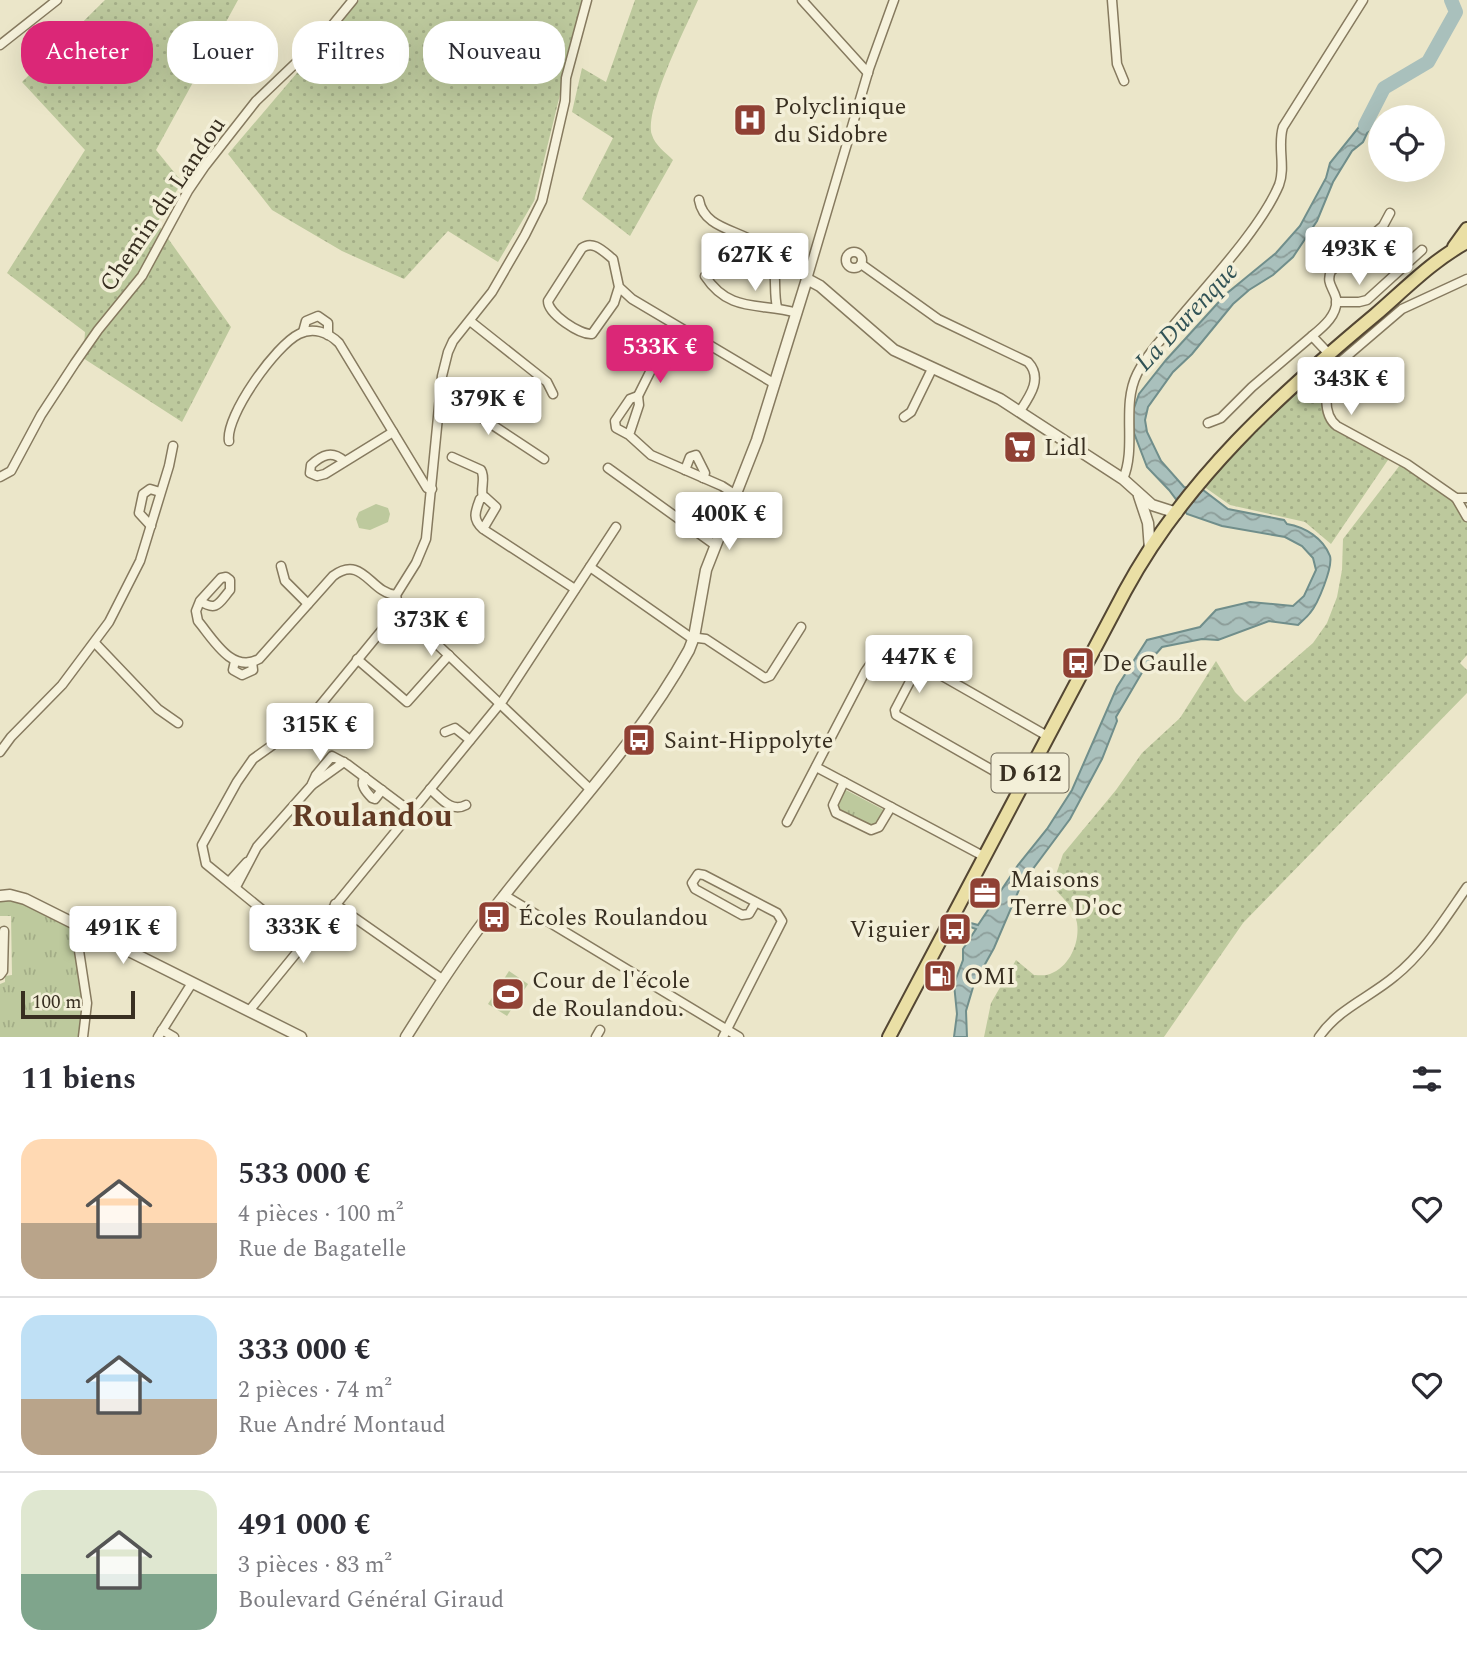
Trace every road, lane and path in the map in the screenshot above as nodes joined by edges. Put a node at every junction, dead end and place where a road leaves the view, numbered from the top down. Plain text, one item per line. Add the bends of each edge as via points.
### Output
1 (57, 0) edge
2 (353, 0) edge
3 (587, 0) edge
4 (802, 0) edge
5 (894, 0) edge
6 (1112, 0) edge
7 (1363, 0) edge
8 (0, 45) edge
9 (868, 73) junction
10 (1124, 81) dead end
11 (699, 200) dead end
12 (1390, 214) dead end
13 (1467, 229) edge
14 (1467, 242) edge
15 (1422, 250) dead end
16 (1452, 250) junction
17 (861, 264) dead end
18 (705, 276) dead end
19 (807, 279) junction
20 (1467, 279) edge
21 (620, 287) junction
22 (632, 299) junction
23 (1336, 302) junction
24 (614, 303) junction
25 (777, 307) junction
26 (797, 313) junction
27 (470, 321) junction
28 (303, 332) junction
29 (328, 335) junction
30 (1312, 336) junction
31 (1329, 354) junction
32 (656, 360) dead end
33 (932, 369) junction
34 (775, 384) junction
35 (441, 391) junction
36 (553, 394) dead end
37 (638, 396) junction
38 (1020, 411) junction
39 (904, 417) dead end
40 (1208, 423) dead end
41 (393, 432) junction
42 (629, 435) junction
43 (229, 441) dead end
44 (173, 446) dead end
45 (452, 457) dead end
46 (544, 459) dead end
47 (344, 461) dead end
48 (608, 468) dead end
49 (685, 470) junction
50 (0, 477) edge
51 (703, 478) junction
52 (1122, 479) junction
53 (432, 489) junction
54 (160, 492) junction
55 (736, 495) junction
56 (1139, 496) junction
57 (483, 498) junction
58 (1456, 498) junction
59 (1467, 498) edge
60 (1178, 511) junction
61 (1467, 517) edge
62 (151, 526) junction
63 (616, 527) dead end
64 (483, 529) junction
65 (715, 545) junction
66 (1150, 551) junction
67 (281, 566) dead end
68 (590, 567) junction
69 (575, 589) junction
70 (396, 595) junction
71 (200, 601) dead end
72 (308, 604) junction
73 (400, 608) junction
74 (801, 627) dead end
75 (694, 637) junction
76 (95, 643) junction
77 (880, 650) dead end
78 (449, 654) junction
79 (357, 659) junction
80 (501, 704) junction
81 (178, 723) dead end
82 (445, 732) dead end
83 (1049, 737) junction
84 (470, 740) junction
85 (0, 752) edge
86 (816, 767) junction
87 (844, 782) junction
88 (1022, 787) junction
89 (430, 789) junction
90 (591, 790) junction
91 (466, 806) dead end
92 (891, 807) junction
93 (411, 812) junction
94 (787, 822) dead end
95 (985, 857) junction
96 (232, 885) junction
97 (1467, 887) edge
98 (504, 895) junction
99 (0, 896) edge
100 (756, 902) junction
101 (335, 904) junction
102 (78, 926) junction
103 (4, 931) dead end
104 (303, 943) junction
105 (0, 975) edge
106 (442, 979) junction
107 (192, 983) junction
108 (248, 1011) junction
109 (725, 1033) edge
110 (160, 1034) edge
111 (83, 1037) edge
112 (174, 1037) edge
113 (301, 1037) edge
114 (405, 1037) edge
115 (739, 1037) edge
116 (889, 1037) edge
117 (1319, 1037) edge

1 - 8 street
2 - 50 street, Chemin du Landou via 321,39 256,102 209,160 142,276 89,340 11,471
3 - 27 street via 542,201 511,261
4 - 9 street
5 - 9 street
6 - 10 street via 1117,64
7 - 52 street via 1286,121 1280,141 1278,188 1249,233 1136,376
9 - 19 street
11 - 25 street via 705,216 737,231 770,257
12 - 23 street via 1383,226 1331,271 1329,283
13 - 16 main road, D 612
14 - 16 main road, D 612
15 - 23 street via 1367,300
16 - 31 main road, D 612
17 - 38 street via 938,319 1028,362 1034,369 1035,385
18 - 25 street via 743,306
19 - 26 street
19 - 33 street via 885,344
20 - 58 street via 1402,309 1333,368 1327,413 1337,426
21 - 22 street
21 - 24 street
21 - 24 street via 613,258 589,244 582,248 547,306 589,335
22 - 24 street
22 - 34 street
23 - 30 street via 1330,319
25 - 26 street
26 - 34 street
27 - 35 street via 447,352
27 - 36 street via 547,382
28 - 29 street
28 - 29 street via 306,321 318,316 328,323
28 - 43 street via 285,344 259,375 230,425
29 - 41 street via 339,343
30 - 31 street
30 - 40 street via 1221,418
31 - 60 main road, D 612 via 1253,423
32 - 37 street
33 - 38 street
33 - 39 street via 911,412
34 - 55 street
35 - 46 street
35 - 53 street
37 - 42 street
37 - 42 street via 629,399 615,421 616,428
38 - 52 street
41 - 47 street
41 - 53 street
42 - 49 street via 651,455
44 - 54 street
45 - 57 street via 481,470
48 - 65 street
49 - 51 street
49 - 51 street via 690,457 696,455
51 - 55 street
52 - 56 street
53 - 70 street via 424,545
54 - 62 street
54 - 62 street via 150,489 144,494 139,513
55 - 65 street
56 - 60 street via 1158,508
56 - 66 street via 1148,523
57 - 64 street via 474,516
57 - 64 street via 496,507
58 - 59 street
58 - 61 street
60 - 66 main road, D 612
62 - 76 street via 137,569
63 - 68 street
64 - 69 street
65 - 75 street
66 - 83 main road, D 612
67 - 72 street via 285,581
68 - 69 street
68 - 75 street
69 - 80 street
70 - 72 street via 384,592 360,571 346,569 333,576
70 - 73 street
71 - 72 street via 198,621 234,661 252,662
73 - 78 street
73 - 79 street
74 - 75 street via 765,678 706,639
75 - 90 street via 644,722
76 - 81 street via 158,709
76 - 85 street
77 - 86 street
78 - 79 street via 407,702
78 - 80 street
79 - 96 street via 309,719 256,756 235,786 201,849 206,864
80 - 84 street
80 - 90 street
82 - 84 street via 454,727
83 - 88 main road, D 612
83 - 88 street via 923,665 917,668 896,715
84 - 89 street
86 - 87 street
86 - 94 street
87 - 92 street
87 - 92 street via 833,804 836,813 871,830 879,827
88 - 95 main road, D 612
89 - 91 street via 453,808
89 - 93 street
90 - 98 street
92 - 95 street
93 - 96 street via 331,757
93 - 101 street
95 - 116 main road, D 612
96 - 104 street
97 - 117 street via 1407,966 1347,1008
98 - 106 street
98 - 109 street
99 - 102 street via 20,898
100 - 100 street via 702,874 692,883 695,889 745,915
100 - 109 street via 779,915 782,925
101 - 104 street
101 - 106 street
102 - 107 street
102 - 111 street via 87,1003
103 - 105 street
104 - 108 street
106 - 114 street
107 - 108 street
107 - 110 street
108 - 113 street
109 - 115 street
110 - 112 street

